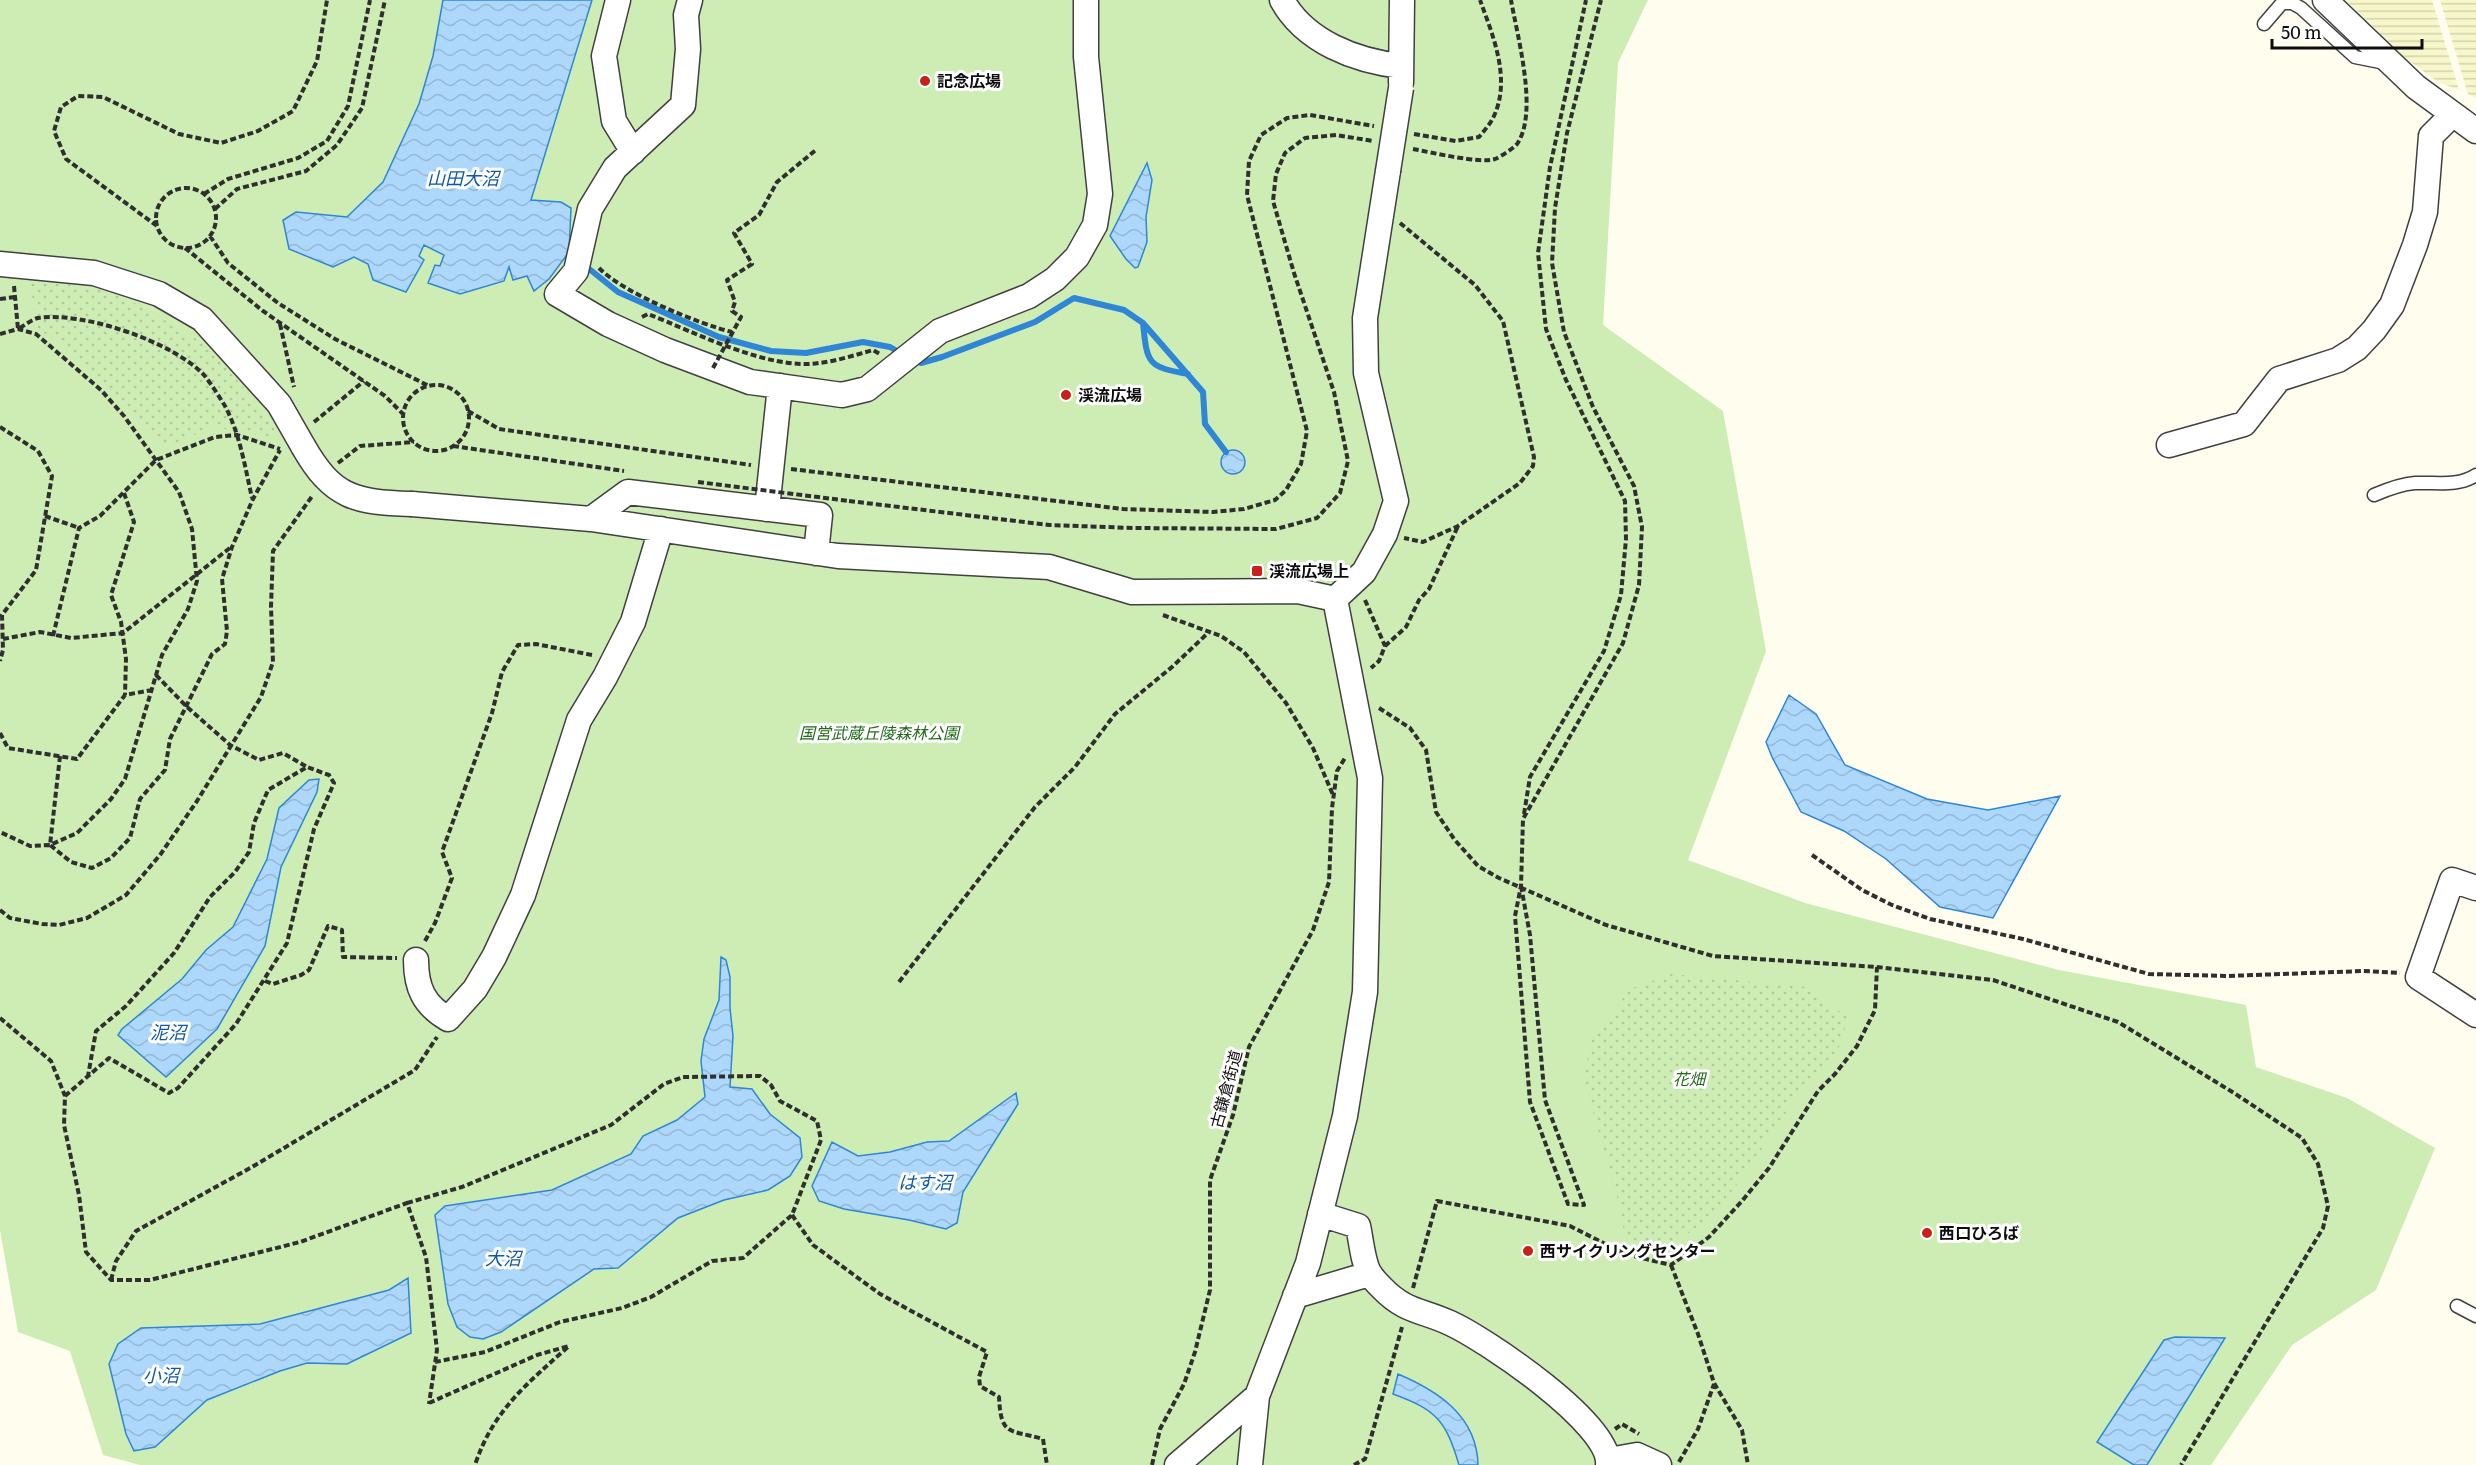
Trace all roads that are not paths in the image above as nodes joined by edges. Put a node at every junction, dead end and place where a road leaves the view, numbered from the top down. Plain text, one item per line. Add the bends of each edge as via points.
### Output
1 (618, 0) edge
2 (690, 0) edge
3 (1086, 0) edge
4 (1282, 0) edge
5 (1402, 0) edge
6 (2325, 0) edge
7 (2264, 24) dead end
8 (2392, 65) junction
9 (1401, 77) junction
10 (2453, 114) junction
11 (2476, 131) edge
12 (633, 152) junction
13 (6, 264) edge
14 (780, 386) junction
15 (2169, 445) dead end
16 (2476, 475) edge
17 (2374, 495) dead end
18 (767, 509) junction
19 (591, 519) junction
20 (661, 529) junction
21 (816, 553) junction
22 (1335, 599) junction
23 (2476, 888) edge
24 (416, 960) road end
25 (2476, 1015) edge
26 (1320, 1215) junction
27 (1369, 1274) junction
28 (1295, 1296) junction
29 (2457, 1306) dead end
30 (2476, 1316) edge
31 (1257, 1396) junction
32 (1609, 1462) edge
33 (1177, 1465) edge
34 (1250, 1465) edge
35 (1659, 1465) edge

1 - 12 street via 603,56 614,121
2 - 12 street via 683,105
3 - 14 street via 1086,57 1100,194 1095,225 1077,257 1055,279 1029,296 940,331 867,389 842,395
4 - 9 street via 1289,13 1343,53
5 - 9 street
6 - 8 street
7 - 8 lane via 2282,3 2292,3 2355,57
8 - 10 street
9 - 22 street, bridge via 1365,318 1366,373 1396,501 1385,534 1364,572
10 - 11 street
10 - 15 street via 2431,136 2425,212 2392,305 2374,330 2338,360 2279,380 2244,424
12 - 14 street via 615,168 590,209 579,258 557,294 665,350 750,382
13 - 19 street, bridge via 94,273 159,294 202,319 279,404 292,437 339,492 361,501
14 - 18 street
16 - 17 lane via 2458,483 2414,483
18 - 19 street via 628,492
18 - 21 street via 820,515
19 - 20 street
20 - 21 street
20 - 24 street via 633,622 579,720 523,895 475,989 448,1019 433,1010 416,981
21 - 22 street via 1049,567 1132,592 1298,591
22 - 26 street via 1370,778 1365,992 1345,1116
23 - 25 street via 2452,880 2418,977
26 - 27 street via 1358,1226
26 - 28 street
27 - 28 street
27 - 32 street via 1391,1298 1407,1308 1449,1322 1522,1367 1588,1426 1604,1447
28 - 31 street
29 - 30 lane
31 - 33 street
31 - 34 street
32 - 35 street via 1637,1455

